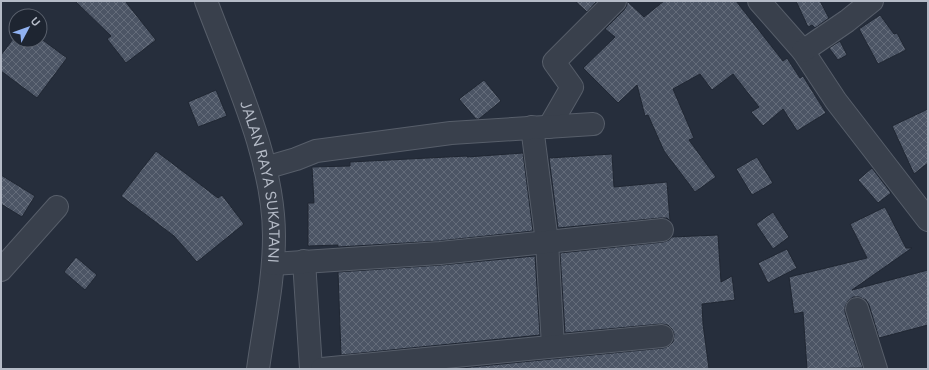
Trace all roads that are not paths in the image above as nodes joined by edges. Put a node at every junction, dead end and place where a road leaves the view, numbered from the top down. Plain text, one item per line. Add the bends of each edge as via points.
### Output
1 (206, 1) edge
2 (615, 1) edge
3 (759, 1) edge
4 (872, 1) edge
5 (803, 52) junction
6 (593, 124) dead end
7 (540, 127) junction
8 (265, 168) junction
9 (921, 198) edge
10 (57, 206) dead end
11 (928, 220) edge
12 (662, 230) dead end
13 (547, 242) junction
14 (304, 261) junction
15 (273, 264) junction
16 (1, 270) edge
17 (857, 309) dead end
18 (662, 336) dead end
19 (553, 346) junction
20 (258, 369) edge
21 (311, 369) edge
22 (322, 369) edge
23 (876, 369) edge

1 - 8 street, JALAN RAYA SUKATANI via 254,127
2 - 7 street via 554,62 572,87
3 - 5 street
4 - 5 street
5 - 9 street via 836,101
6 - 7 street
7 - 8 street via 451,133 316,151
7 - 13 street
8 - 15 street, JALAN RAYA SUKATANI via 272,208
9 - 11 street
10 - 16 street
12 - 13 street
13 - 14 street via 440,253
13 - 19 street
14 - 15 street
14 - 21 street
15 - 20 street, JALAN RAYA SUKATANI
17 - 23 street
18 - 19 street
19 - 22 street

